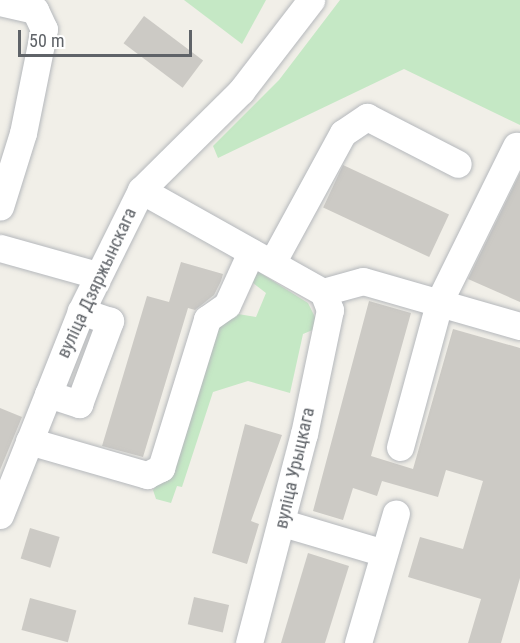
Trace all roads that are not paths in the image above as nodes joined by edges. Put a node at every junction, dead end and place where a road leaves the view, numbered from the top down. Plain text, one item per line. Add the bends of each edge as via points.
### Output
1 (311, 0) edge
2 (0, 3) edge
3 (516, 146) dead end
4 (458, 164) dead end
5 (141, 190) junction
6 (0, 207) edge
7 (0, 248) edge
8 (262, 257) junction
9 (97, 275) junction
10 (323, 292) junction
11 (440, 300) junction
12 (520, 326) edge
13 (29, 441) junction
14 (400, 447) dead end
15 (396, 513) dead end
16 (0, 515) edge
17 (283, 523) junction
18 (384, 553) junction
19 (249, 643) edge
20 (358, 643) edge

1 - 5 street, вуліца Дзяржынскага via 241,91
2 - 6 street via 35,10 44,29 23,133
3 - 11 street
4 - 8 street via 367,117 343,133
5 - 8 street
5 - 9 street, вуліца Дзяржынскага
7 - 9 street
8 - 10 street
8 - 13 street via 227,306 207,319 161,468 147,475
9 - 13 street, вуліца Дзяржынскага
10 - 11 street via 363,281
10 - 17 street, вуліца Урыцкага via 330,310
11 - 12 street
11 - 14 street
13 - 16 street, вуліца Дзяржынскага
15 - 18 street
17 - 18 street
17 - 19 street, вуліца Урыцкага
18 - 20 street

